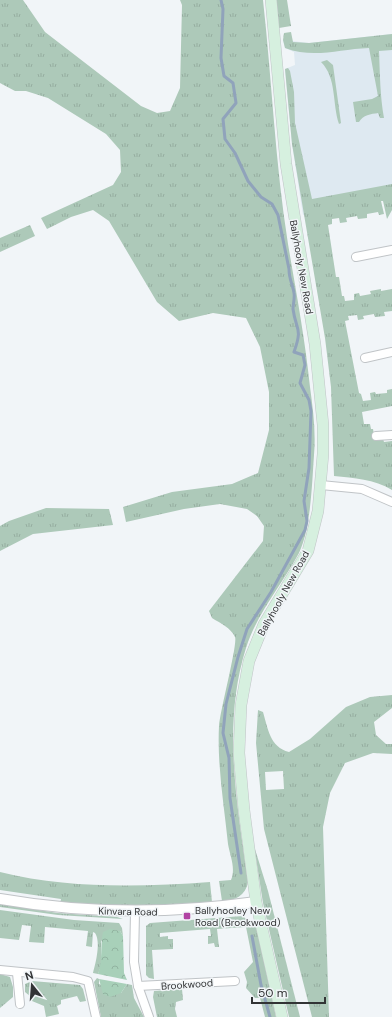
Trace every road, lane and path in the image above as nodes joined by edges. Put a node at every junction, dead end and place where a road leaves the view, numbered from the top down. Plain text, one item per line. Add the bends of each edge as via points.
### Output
1 (271, 0) edge
2 (392, 250) edge
3 (356, 256) dead end
4 (392, 352) edge
5 (365, 358) dead end
6 (392, 435) edge
7 (376, 436) dead end
8 (321, 485) junction
9 (392, 502) edge
10 (0, 899) edge
11 (256, 902) junction
12 (135, 912) junction
13 (0, 970) edge
14 (17, 973) junction
15 (235, 981) dead end
16 (138, 986) junction
17 (20, 1004) dead end
18 (96, 1017) edge
19 (149, 1017) edge
20 (282, 1017) edge

1 - 8 main road, Ballyhooly New Road via 286,164 315,344 321,398
2 - 3 street
4 - 5 street
6 - 7 street
8 - 9 street via 362,489
8 - 11 main road, Ballyhooly New Road via 318,511 308,550 264,624 250,661 241,705 244,810
10 - 12 street, Kinvara Road via 70,909
11 - 12 street, Kinvara Road via 203,909
11 - 20 main road, Ballyhooly New Road
12 - 16 street via 134,962
13 - 14 street
14 - 17 street
14 - 18 street via 73,977 88,981
15 - 16 street, Brookwood
16 - 19 street

